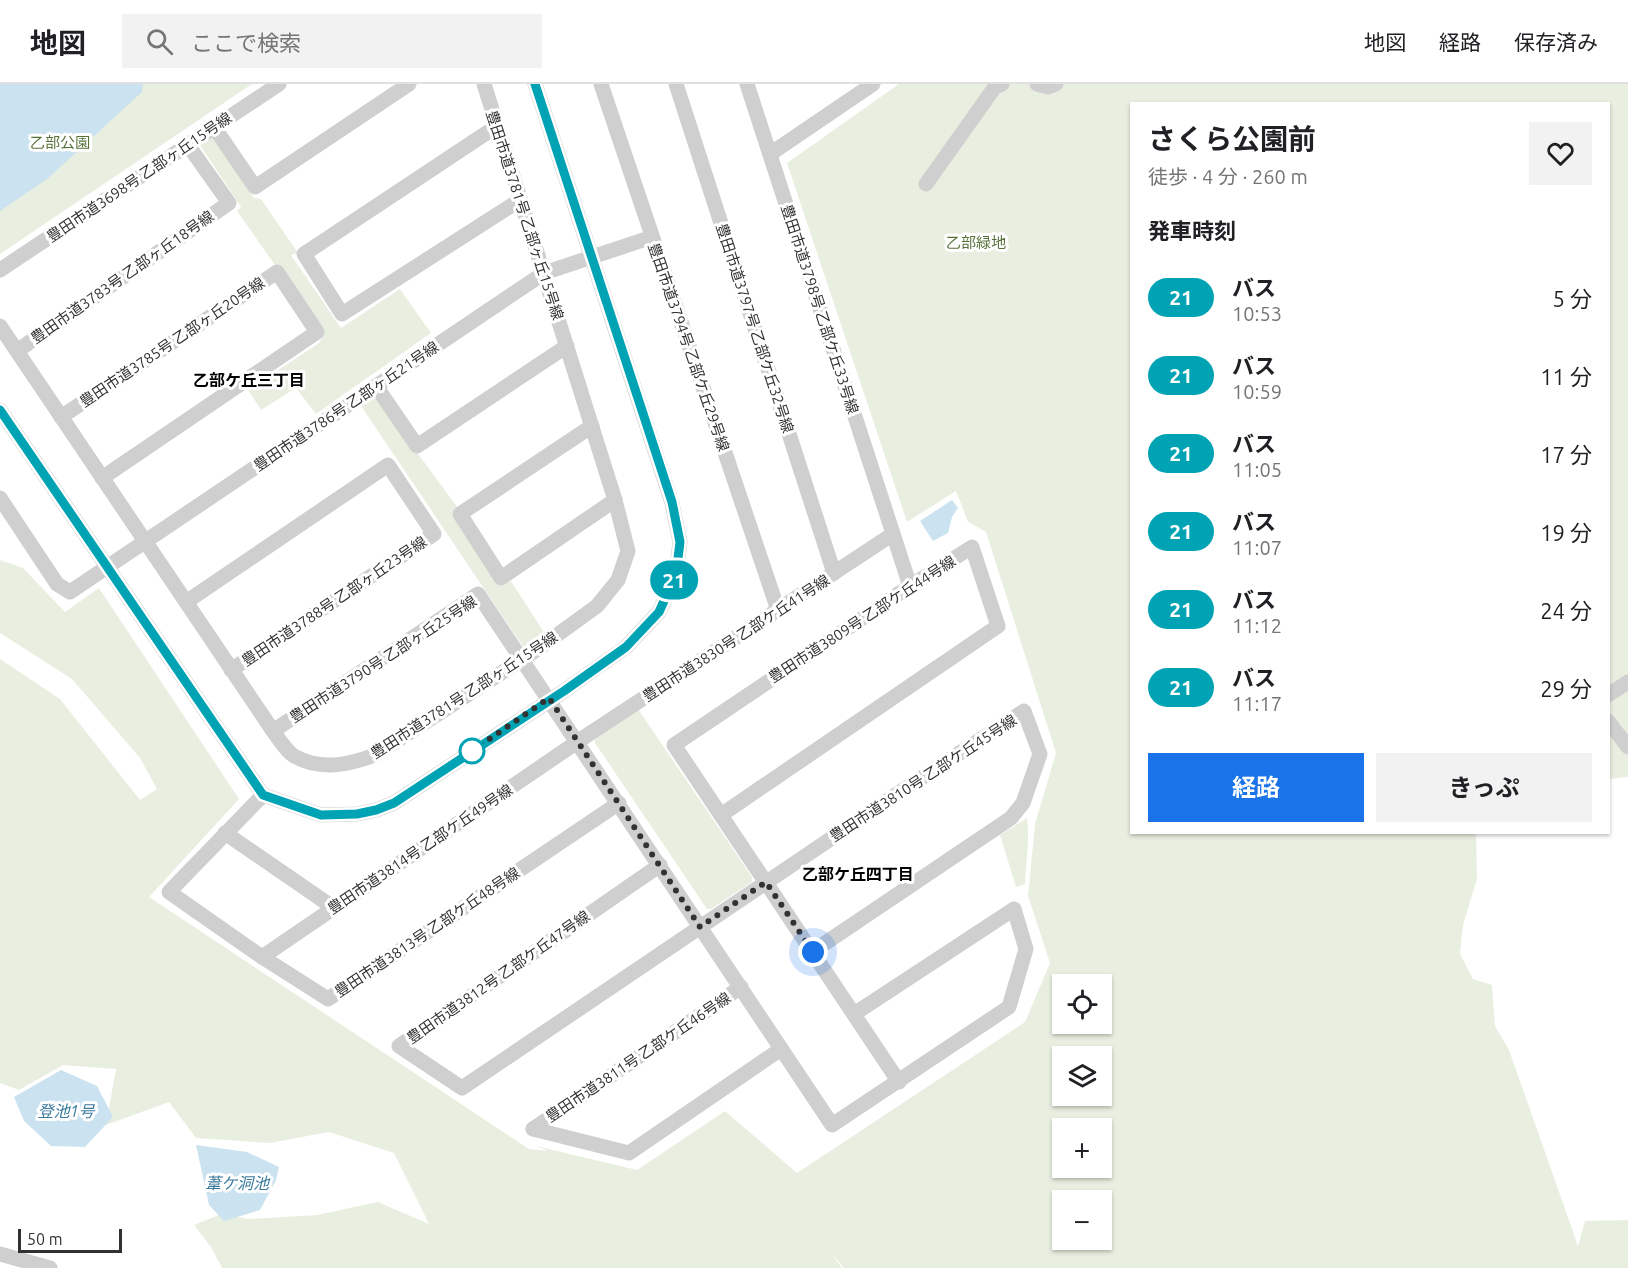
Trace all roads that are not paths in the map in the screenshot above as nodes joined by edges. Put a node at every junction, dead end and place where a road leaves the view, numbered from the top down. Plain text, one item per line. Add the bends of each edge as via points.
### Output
1 (279, 84) edge
2 (409, 84) edge
3 (484, 84) edge
4 (535, 84) edge
5 (601, 84) edge
6 (676, 84) edge
7 (747, 84) edge
8 (873, 84) edge
9 (1002, 84) edge
10 (1037, 84) edge
11 (1056, 84) edge
12 (497, 126) junction
13 (214, 127) junction
14 (188, 145) junction
15 (770, 154) junction
16 (926, 184) dead end
17 (520, 200) junction
18 (652, 237) junction
19 (591, 257) junction
20 (0, 270) edge
21 (544, 273) junction
22 (0, 326) edge
23 (567, 346) junction
24 (17, 351) junction
25 (376, 386) junction
26 (0, 410) edge
27 (61, 417) junction
28 (592, 426) junction
29 (102, 478) junction
30 (0, 498) edge
31 (615, 500) junction
32 (893, 534) junction
33 (145, 542) junction
34 (107, 567) junction
35 (834, 573) junction
36 (910, 586) junction
37 (186, 602) junction
38 (778, 610) junction
39 (522, 658) junction
40 (231, 670) junction
41 (1628, 682) edge
42 (1610, 694) edge
43 (549, 698) junction
44 (1610, 724) edge
45 (273, 731) junction
46 (578, 742) junction
47 (1628, 747) edge
48 (263, 795) junction
49 (619, 803) junction
50 (721, 815) junction
51 (225, 832) junction
52 (660, 865) junction
53 (766, 882) junction
54 (334, 908) junction
55 (700, 927) junction
56 (813, 952) junction
57 (262, 957) junction
58 (741, 987) junction
59 (854, 1014) junction
60 (781, 1048) junction
61 (899, 1082) junction
62 (0, 1254) edge
63 (50, 1268) edge

1 - 13 street, 豊田市道3698号 乙部ヶ丘15号線
2 - 13 street via 255,188
3 - 12 street, 豊田市道3781号 乙部ヶ丘15号線
4 - 19 street
5 - 18 street, 豊田市道3794号 乙部ケ丘29号線
6 - 35 street, 豊田市道3797号 乙部ケ丘32号線
7 - 15 street, 豊田市道3798号 乙部ケ丘33号線
8 - 15 street
9 - 16 street via 995,87
10 - 11 street
12 - 17 street, 豊田市道3781号 乙部ヶ丘15号線
12 - 17 street via 304,254 342,314
13 - 14 street, 豊田市道3698号 乙部ヶ丘15号線
14 - 20 street, 豊田市道3698号 乙部ヶ丘15号線
14 - 24 street, 豊田市道3783号 乙部ヶ丘18号線 via 229,203
15 - 32 street, 豊田市道3798号 乙部ケ丘33号線
17 - 21 street, 豊田市道3781号 乙部ヶ丘15号線
18 - 19 street, 豊田市道3786号 乙部ヶ丘21号線
18 - 38 street, 豊田市道3794号 乙部ケ丘29号線
19 - 21 street, 豊田市道3786号 乙部ヶ丘21号線
19 - 43 street via 672,502 680,542 676,575 659,612 626,647
21 - 23 street, 豊田市道3781号 乙部ヶ丘15号線
21 - 25 street, 豊田市道3786号 乙部ヶ丘21号線
22 - 24 street, 豊田市道3781号 乙部ヶ丘15号線
23 - 25 street via 417,446
23 - 28 street, 豊田市道3781号 乙部ヶ丘15号線
24 - 27 street, 豊田市道3781号 乙部ヶ丘15号線
25 - 33 street, 豊田市道3786号 乙部ヶ丘21号線
26 - 34 street
27 - 29 street, 豊田市道3781号 乙部ヶ丘15号線
27 - 29 street, 豊田市道3785号 乙部ヶ丘20号線 via 276,272 317,332
28 - 31 street, 豊田市道3781号 乙部ヶ丘15号線
28 - 31 street via 460,514 501,578
29 - 33 street, 豊田市道3781号 乙部ヶ丘15号線
30 - 34 street, 豊田市道3786号 乙部ヶ丘21号線 via 57,584 70,592
31 - 39 street, 豊田市道3781号 乙部ヶ丘15号線 via 628,551 618,580 597,606
32 - 35 street, 豊田市道3830号 乙部ケ丘41号線
32 - 36 street, 豊田市道3798号 乙部ケ丘33号線
33 - 34 street, 豊田市道3786号 乙部ヶ丘21号線
33 - 37 street, 豊田市道3781号 乙部ヶ丘15号線
34 - 48 street
35 - 38 street, 豊田市道3830号 乙部ケ丘41号線
36 - 50 street, 豊田市道3809号 乙部ケ丘44号線 via 674,745
36 - 50 street, 豊田市道3809号 乙部ケ丘44号線 via 972,547 998,626
37 - 40 street, 豊田市道3781号 乙部ヶ丘15号線
37 - 40 street, 豊田市道3788号 乙部ヶ丘23号線 via 388,465 395,475 434,534
38 - 46 street, 豊田市道3830号 乙部ケ丘41号線
39 - 43 street, 豊田市道3790号 乙部ヶ丘25号線
39 - 45 street, 豊田市道3781号 乙部ヶ丘15号線 via 375,755 349,765 320,765 292,755
39 - 45 street, 豊田市道3790号 乙部ヶ丘25号線 via 478,594
40 - 45 street, 豊田市道3781号 乙部ヶ丘15号線
41 - 42 street
43 - 46 street, 豊田市道3790号 乙部ヶ丘25号線
43 - 48 street via 394,803 376,810 321,815
44 - 47 street
46 - 49 street, 豊田市道3790号 乙部ヶ丘25号線
46 - 54 street, 豊田市道3814号 乙部ケ丘49号線
48 - 51 street, 豊田市道3813号 乙部ケ丘48号線
49 - 52 street, 豊田市道3790号 乙部ヶ丘25号線
49 - 57 street, 豊田市道3813号 乙部ケ丘48号線 via 328,999
50 - 53 street
51 - 54 street
51 - 57 street, 豊田市道3813号 乙部ケ丘48号線 via 169,892
52 - 55 street, 豊田市道3790号 乙部ヶ丘25号線
52 - 55 street, 豊田市道3812号 乙部ケ丘47号線 via 399,1046 462,1088
53 - 55 street
53 - 56 street
53 - 56 street, 豊田市道3810号 乙部ケ丘45号線 via 1024,711 1040,754 1023,803 1011,818
54 - 57 street, 豊田市道3814号 乙部ケ丘49号線
55 - 58 street, 豊田市道3790号 乙部ヶ丘25号線
56 - 59 street
58 - 60 street, 豊田市道3790号 乙部ヶ丘25号線
58 - 60 street, 豊田市道3811号 乙部ケ丘46号線 via 533,1129 629,1153
59 - 61 street
59 - 61 street via 1014,909 1026,949 1009,1007
60 - 61 street, 豊田市道3790号 乙部ヶ丘25号線 via 832,1125
62 - 63 street

